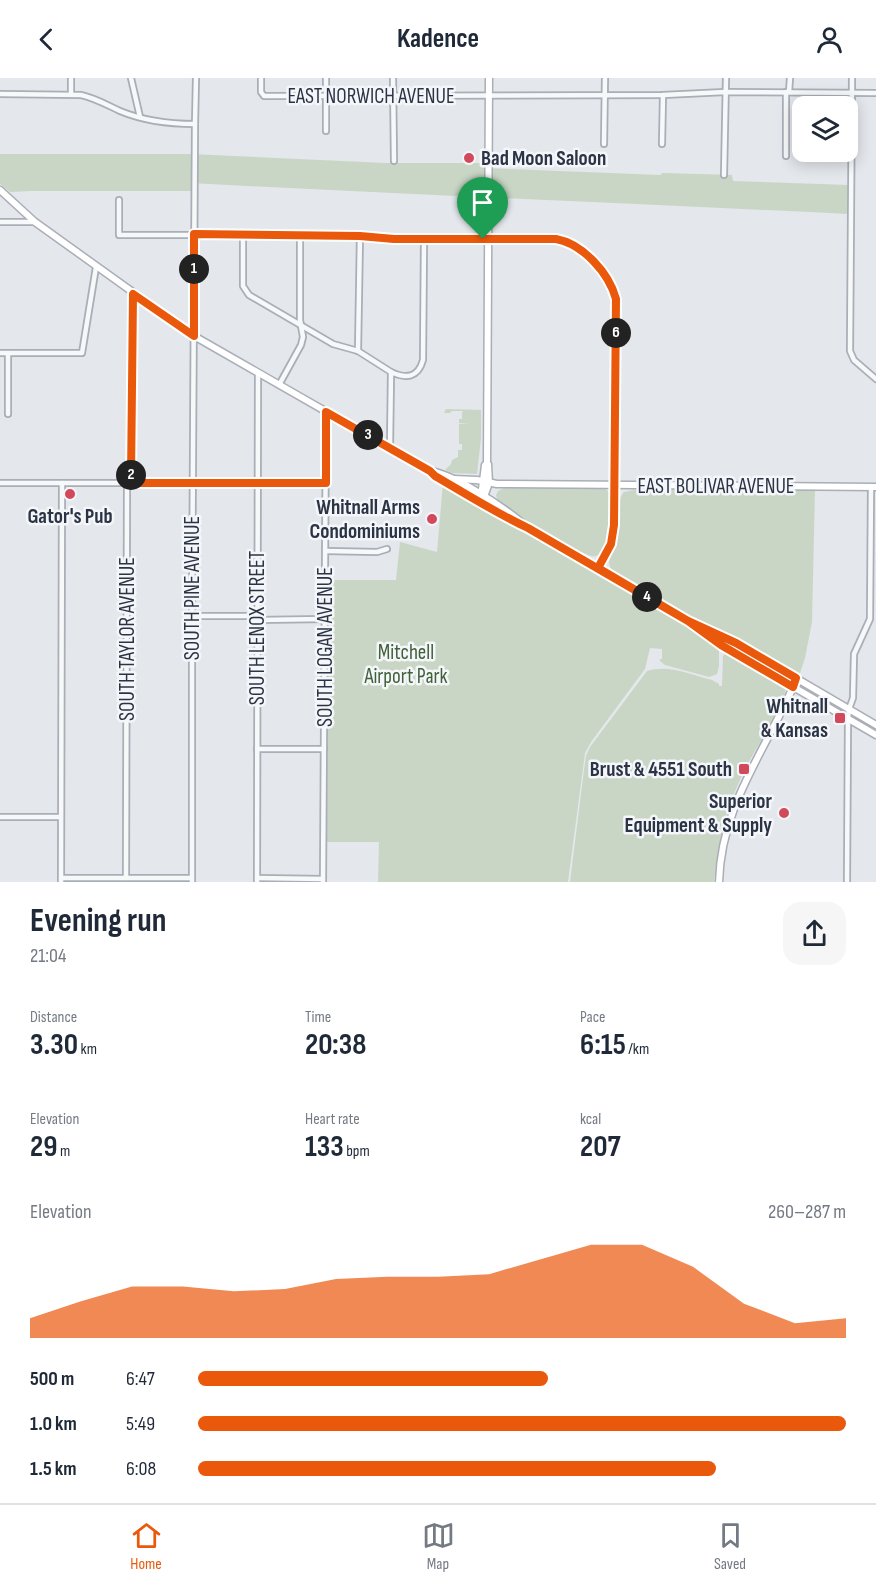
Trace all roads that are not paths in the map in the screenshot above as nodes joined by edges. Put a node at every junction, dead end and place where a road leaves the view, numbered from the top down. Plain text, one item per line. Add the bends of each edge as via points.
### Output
1 (71, 78) edge
2 (131, 78) edge
3 (196, 78) edge
4 (261, 78) edge
5 (326, 78) edge
6 (393, 78) edge
7 (489, 78) edge
8 (605, 78) edge
9 (726, 78) edge
10 (790, 78) edge
11 (852, 78) edge
12 (725, 92) junction
13 (788, 92) junction
14 (852, 92) junction
15 (876, 93) edge
16 (0, 94) edge
17 (72, 94) junction
18 (489, 95) junction
19 (326, 96) junction
20 (393, 96) junction
21 (605, 96) junction
22 (663, 96) junction
23 (140, 117) junction
24 (195, 124) junction
25 (326, 131) dead end
26 (604, 144) dead end
27 (662, 144) dead end
28 (786, 156) dead end
29 (394, 161) dead end
30 (724, 175) dead end
31 (0, 190) edge
32 (118, 200) dead end
33 (0, 222) edge
34 (35, 222) junction
35 (194, 234) junction
36 (243, 235) junction
37 (300, 235) junction
38 (360, 236) junction
39 (424, 239) junction
40 (488, 239) junction
41 (96, 267) junction
42 (133, 294) junction
43 (301, 326) junction
44 (194, 336) junction
45 (358, 351) junction
46 (0, 353) edge
47 (8, 353) junction
48 (391, 372) junction
49 (258, 373) junction
50 (876, 379) edge
51 (279, 385) junction
52 (326, 412) junction
53 (8, 414) dead end
54 (390, 447) junction
55 (430, 471) junction
56 (453, 479) junction
57 (0, 483) edge
58 (62, 483) junction
59 (129, 483) junction
60 (193, 483) junction
61 (258, 483) junction
62 (326, 483) junction
63 (486, 483) junction
64 (615, 485) junction
65 (873, 487) edge
66 (481, 498) junction
67 (387, 549) dead end
68 (326, 552) junction
69 (598, 568) junction
70 (192, 616) junction
71 (257, 618) junction
72 (324, 619) junction
73 (688, 621) junction
74 (796, 678) junction
75 (793, 687) junction
76 (849, 709) junction
77 (848, 718) junction
78 (876, 725) edge
79 (876, 735) edge
80 (257, 749) junction
81 (324, 749) junction
82 (0, 817) edge
83 (60, 817) junction
84 (126, 878) junction
85 (61, 880) edge
86 (192, 880) edge
87 (257, 880) edge
88 (323, 880) edge
89 (719, 882) edge
90 (846, 882) edge

1 - 17 street
2 - 23 street
3 - 24 street, SOUTH PINE AVENUE
4 - 19 street, EAST NORWICH AVENUE via 262,95
5 - 19 street
6 - 20 street
7 - 18 street
8 - 21 street
9 - 12 street
10 - 13 street
11 - 14 street
12 - 13 street, EAST NORWICH AVENUE
12 - 22 street, EAST NORWICH AVENUE
12 - 30 street
13 - 14 street, EAST NORWICH AVENUE
13 - 28 street
14 - 15 street, EAST NORWICH AVENUE
14 - 50 street via 850,351
16 - 17 street
17 - 23 street via 91,97
18 - 20 street, EAST NORWICH AVENUE
18 - 21 street, EAST NORWICH AVENUE
18 - 40 street
19 - 20 street, EAST NORWICH AVENUE
19 - 25 street
20 - 29 street
21 - 22 street, EAST NORWICH AVENUE
21 - 26 street
22 - 27 street
23 - 24 street
24 - 35 street, SOUTH PINE AVENUE
31 - 34 street
32 - 35 street via 118,235
33 - 34 street
34 - 41 street
35 - 36 street
35 - 44 street, SOUTH PINE AVENUE
36 - 37 street
36 - 43 street via 245,291
37 - 38 street
37 - 43 street
38 - 39 street
38 - 45 street
39 - 40 street
39 - 48 street via 423,360 412,375
40 - 63 street
40 - 64 street via 556,239 572,244 606,275 613,287
41 - 42 street
41 - 47 street via 82,353
42 - 44 street
42 - 59 street, SOUTH TAYLOR AVENUE
43 - 45 street via 333,344
43 - 51 street via 301,345
44 - 49 street
44 - 60 street, SOUTH PINE AVENUE
45 - 48 street
46 - 47 street
47 - 53 street
48 - 54 street
49 - 51 street
49 - 61 street, SOUTH LENOX STREET
51 - 52 street
52 - 54 street
52 - 62 street, SOUTH LOGAN AVENUE
54 - 55 street
55 - 56 street
55 - 66 street
56 - 63 street, EAST BOLIVAR AVENUE
56 - 66 street
57 - 58 street
58 - 59 street
58 - 83 street
59 - 60 street
59 - 84 street, SOUTH TAYLOR AVENUE
60 - 61 street
60 - 70 street, SOUTH PINE AVENUE
61 - 62 street
61 - 71 street, SOUTH LENOX STREET
62 - 68 street, SOUTH LOGAN AVENUE
63 - 64 street, EAST BOLIVAR AVENUE
63 - 66 street
64 - 65 street, EAST BOLIVAR AVENUE
64 - 69 street via 613,536
65 - 76 street via 870,619 854,654
66 - 69 street via 502,516
67 - 68 street
68 - 72 street, SOUTH LOGAN AVENUE
69 - 73 street
70 - 71 street
70 - 86 street, SOUTH PINE AVENUE
71 - 72 street
71 - 80 street, SOUTH LENOX STREET
72 - 81 street, SOUTH LOGAN AVENUE
73 - 74 street
73 - 75 street
74 - 75 street
74 - 76 street
75 - 77 street
75 - 89 street via 734,807 723,846
76 - 77 street
76 - 78 street
77 - 79 street
77 - 90 street
80 - 81 street
80 - 87 street, SOUTH LENOX STREET
81 - 88 street, SOUTH LOGAN AVENUE
82 - 83 street
83 - 85 street
84 - 85 street
84 - 86 street
87 - 88 street

